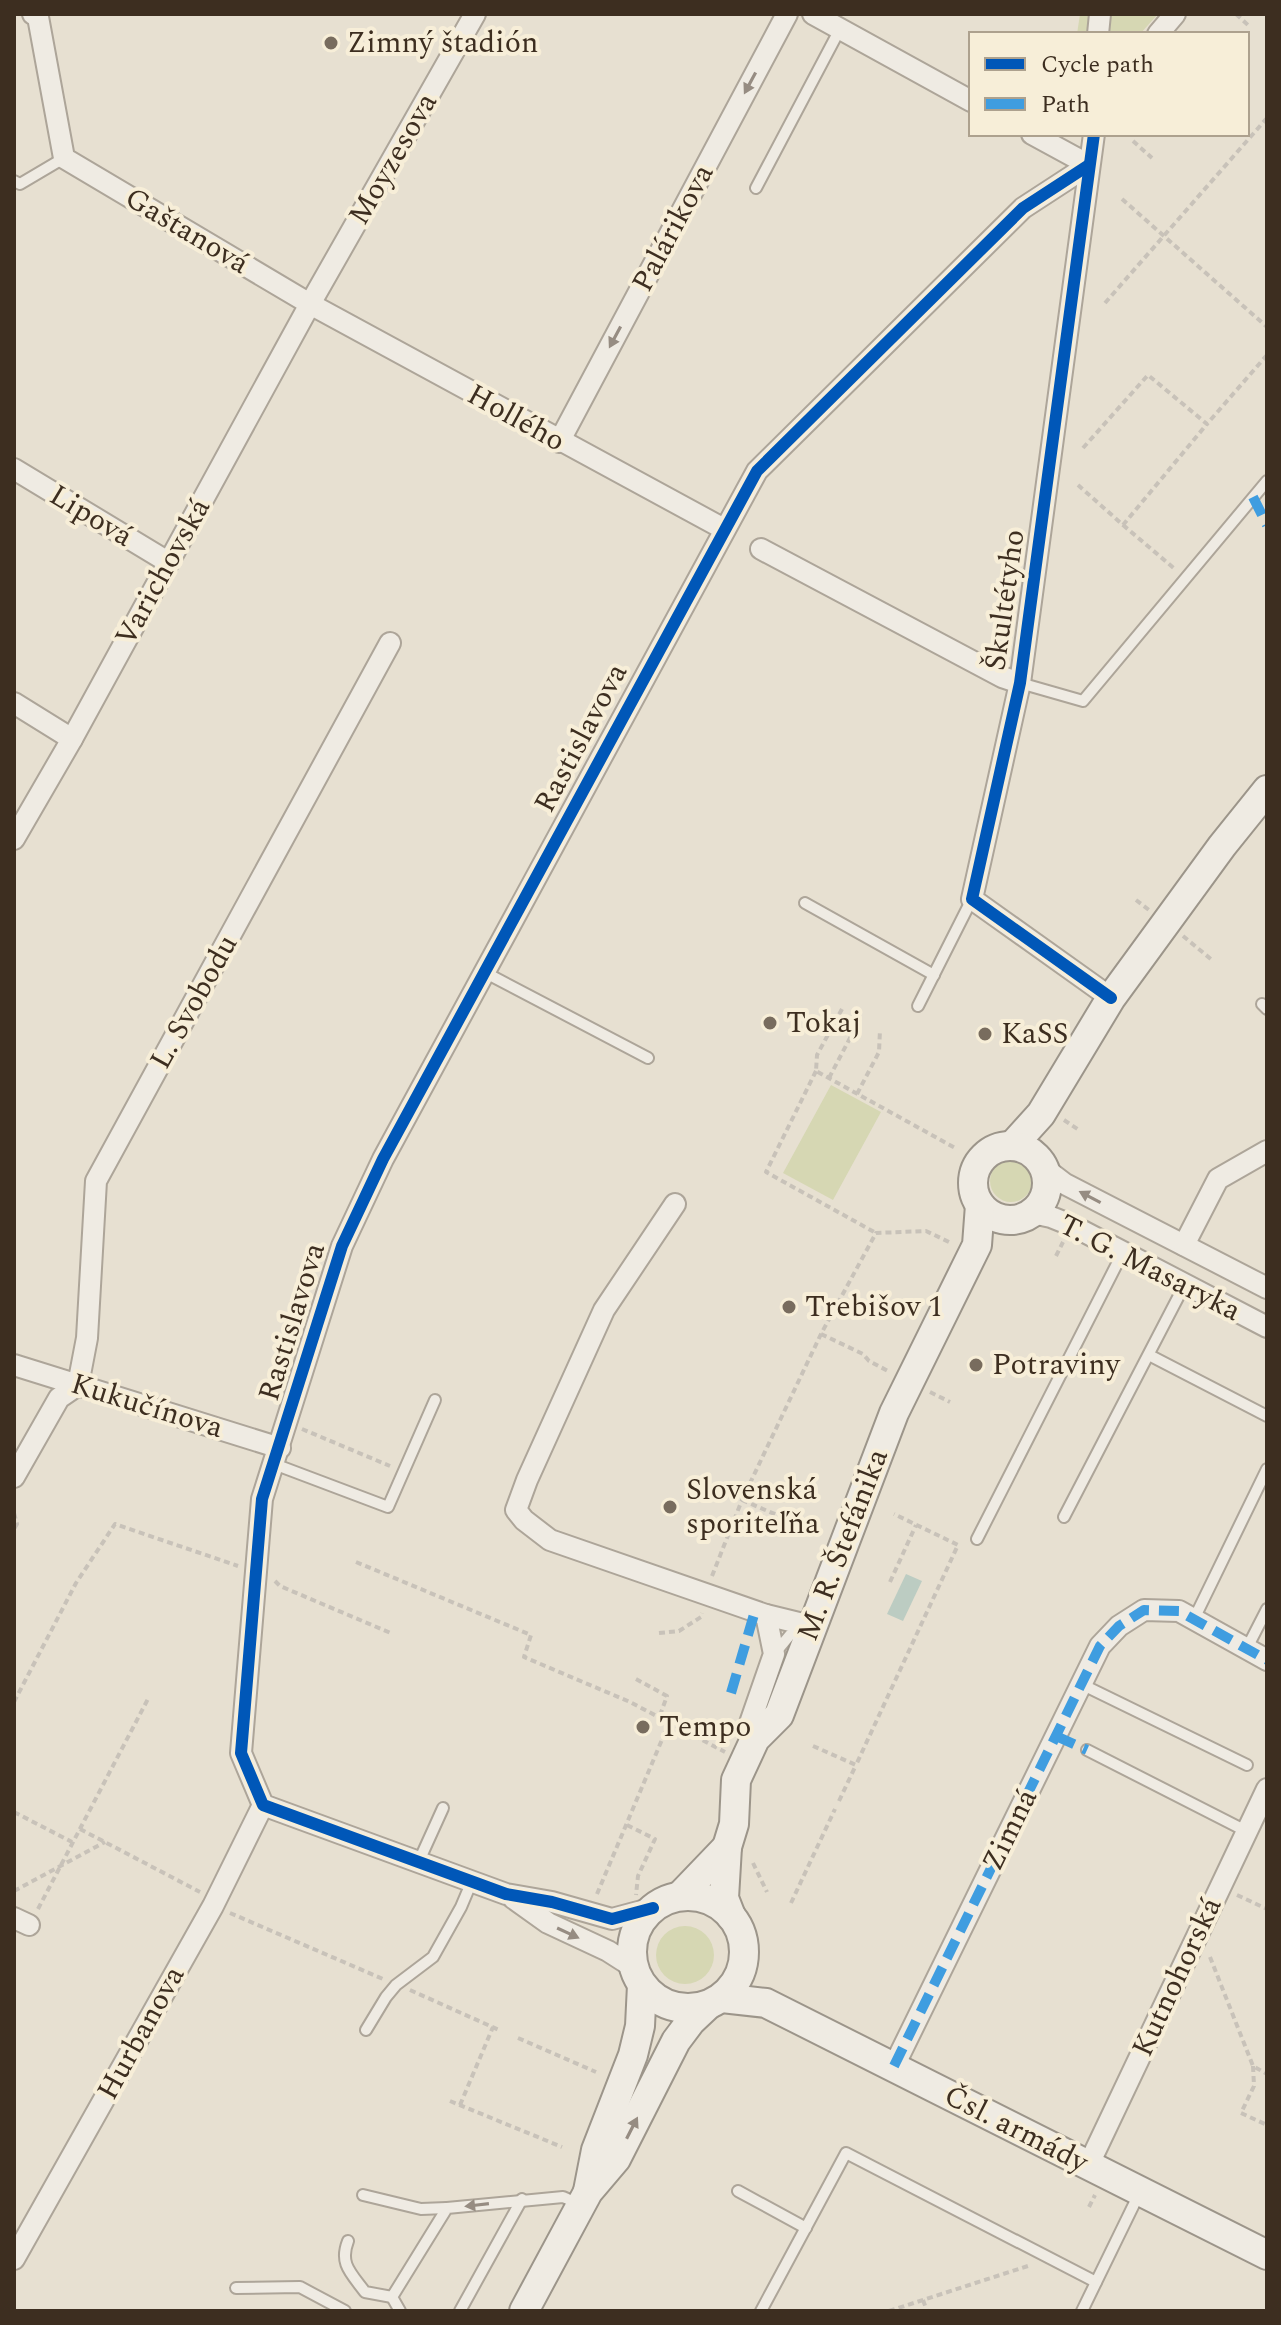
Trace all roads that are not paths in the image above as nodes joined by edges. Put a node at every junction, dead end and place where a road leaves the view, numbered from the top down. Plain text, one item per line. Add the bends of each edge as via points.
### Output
1 (33, 14) edge
2 (475, 14) edge
3 (787, 14) edge
4 (813, 14) edge
5 (1175, 14) edge
6 (840, 29) junction
7 (1160, 32) edge
8 (969, 100) edge
9 (1036, 136) edge
10 (1094, 136) edge
11 (64, 158) junction
12 (1089, 165) junction
13 (14, 181) edge
14 (756, 188) dead end
15 (310, 304) junction
16 (559, 442) junction
17 (14, 469) edge
18 (1267, 481) edge
19 (724, 529) junction
20 (761, 549) dead end
21 (168, 562) junction
22 (390, 643) dead end
23 (1020, 683) junction
24 (14, 703) edge
25 (72, 739) junction
26 (1267, 790) edge
27 (14, 839) edge
28 (972, 899) junction
29 (805, 903) dead end
30 (484, 972) junction
31 (934, 975) junction
32 (1111, 998) junction
33 (918, 1006) dead end
34 (648, 1058) dead end
35 (1267, 1151) edge
36 (1031, 1156) junction
37 (675, 1204) dead end
38 (980, 1205) junction
39 (1020, 1216) junction
40 (969, 1247) junction
41 (1192, 1250) junction
42 (1123, 1252) junction
43 (1185, 1284) junction
44 (1267, 1288) edge
45 (1267, 1327) edge
46 (1149, 1355) junction
47 (14, 1365) edge
48 (78, 1385) junction
49 (435, 1400) dead end
50 (1267, 1416) edge
51 (277, 1456) junction
52 (1267, 1469) edge
53 (14, 1477) edge
54 (1064, 1517) dead end
55 (977, 1539) dead end
56 (1267, 1609) edge
57 (766, 1615) junction
58 (1194, 1619) junction
59 (811, 1626) junction
60 (1247, 1648) junction
61 (774, 1654) junction
62 (1267, 1660) edge
63 (1081, 1684) junction
64 (755, 1739) junction
65 (1087, 1750) dead end
66 (1247, 1765) dead end
67 (1267, 1789) edge
68 (263, 1805) junction
69 (443, 1808) dead end
70 (1246, 1831) junction
71 (727, 1847) junction
72 (419, 1861) junction
73 (472, 1881) junction
74 (506, 1894) junction
75 (680, 1896) junction
76 (644, 1903) junction
77 (731, 1916) junction
78 (743, 1966) junction
79 (638, 1976) junction
80 (715, 2002) junction
81 (766, 2003) junction
82 (366, 2030) dead end
83 (894, 2066) junction
84 (1088, 2166) junction
85 (738, 2191) dead end
86 (1140, 2192) junction
87 (363, 2195) dead end
88 (584, 2198) junction
89 (522, 2199) junction
90 (447, 2208) junction
91 (806, 2228) junction
92 (348, 2241) dead end
93 (1267, 2255) edge
94 (14, 2259) edge
95 (1096, 2282) junction
96 (236, 2288) dead end
97 (392, 2297) junction
98 (345, 2311) edge
99 (400, 2311) edge
100 (460, 2311) edge
101 (524, 2311) edge
102 (761, 2311) edge
103 (1082, 2311) edge

1 - 11 street via 38,17
2 - 15 street, Moyzesova
3 -> 16 street, Palárikova
4 - 6 street
5 - 7 street
6 - 8 street
6 - 14 lane
9 - 12 street
10 - 12 street, Škultétyho
11 - 13 lane via 20,184
11 - 15 street, Gaštanová
12 - 19 street, Rastislavova via 1023,208 757,471
12 - 23 street, Škultétyho
15 - 16 street, Hollého
15 - 21 street, Varichovská
16 - 19 street, Hollého
17 - 21 street, Lipová
18 - 23 lane, Škultétyho via 1083,701
19 - 30 street, Rastislavova
20 - 23 street
21 - 25 street, Varichovská
22 - 48 street, L. Svobodu via 96,1181 87,1338
23 - 28 street, Škultétyho
24 - 25 street
25 - 27 street, Varichovská
26 - 32 street
28 - 31 lane
28 - 32 street
29 - 31 lane
30 - 34 lane
30 - 51 street, Rastislavova via 342,1246
31 - 33 lane
32 - 36 street
35 - 41 street via 1218,1179
36 - 38 street via 996,1147 982,1157 972,1180
36 - 39 street via 1047,1180 1046,1192 1040,1204
41 -> 36 street, T. G. Masaryka via 1065,1184
37 - 57 street via 604,1310 516,1510 550,1540
38 - 39 street via 990,1214
38 - 40 street, M. R. Štefánika
39 - 40 street, M. R. Štefánika
39 - 42 street, T. G. Masaryka via 1051,1217
40 - 59 street, M. R. Štefánika via 894,1413
41 - 43 street
41 - 44 street, T. G. Masaryka
42 - 43 street, T. G. Masaryka
42 - 55 lane
43 - 45 street, T. G. Masaryka
43 - 46 lane
46 - 50 lane
46 - 54 lane
47 - 48 street, Kukučínova
48 - 51 street, Kukučínova
48 - 53 street via 59,1398
49 - 51 lane via 388,1507
51 - 68 street, Rastislavova via 262,1499 241,1753
52 - 58 lane
56 - 60 lane
57 - 59 street
57 - 61 street
58 - 60 street
58 - 63 street, Zimná via 1179,1611 1144,1610 1100,1646
59 - 61 lane via 790,1635
59 - 64 street, M. R. Štefánika via 779,1715
60 - 62 street
61 - 64 street via 750,1723
63 - 66 lane
63 - 83 street, Zimná
64 - 71 street, M. R. Štefánika via 736,1780
65 - 70 lane
67 - 70 street, Kutnohorská
68 - 72 street
68 - 94 street, Hurbanova via 213,1906
69 - 72 lane
70 - 84 street, Kutnohorská
71 - 75 street
71 - 77 street, M. R. Štefánika via 724,1898
72 - 73 street
73 - 74 street
73 - 82 lane via 433,1957 396,1985
74 - 76 street via 612,1919
74 -> 79 street via 548,1923 608,1951
75 - 76 street
75 - 77 street via 703,1898
76 - 79 street via 632,1946
77 - 78 street via 744,1942
78 - 80 street via 738,1979
78 - 81 street
79 - 80 street via 650,1994 667,2005 696,2009
79 - 88 street via 640,2026 633,2055 596,2150
80 - 81 street
88 -> 80 street via 616,2159 676,2041
81 - 83 street, Čsl. armády
83 - 84 street, Čsl. armády
84 - 86 street, Čsl. armády
85 - 91 lane
86 - 93 street, Čsl. armády
86 - 95 lane
87 - 90 lane via 421,2209
88 - 89 lane
88 - 101 street
89 -> 90 lane
89 - 100 lane
90 - 97 lane
91 - 95 lane via 846,2153
91 - 102 lane
92 - 97 lane via 346,2266 365,2292
95 - 103 lane
96 - 98 lane via 300,2287
97 - 99 lane

